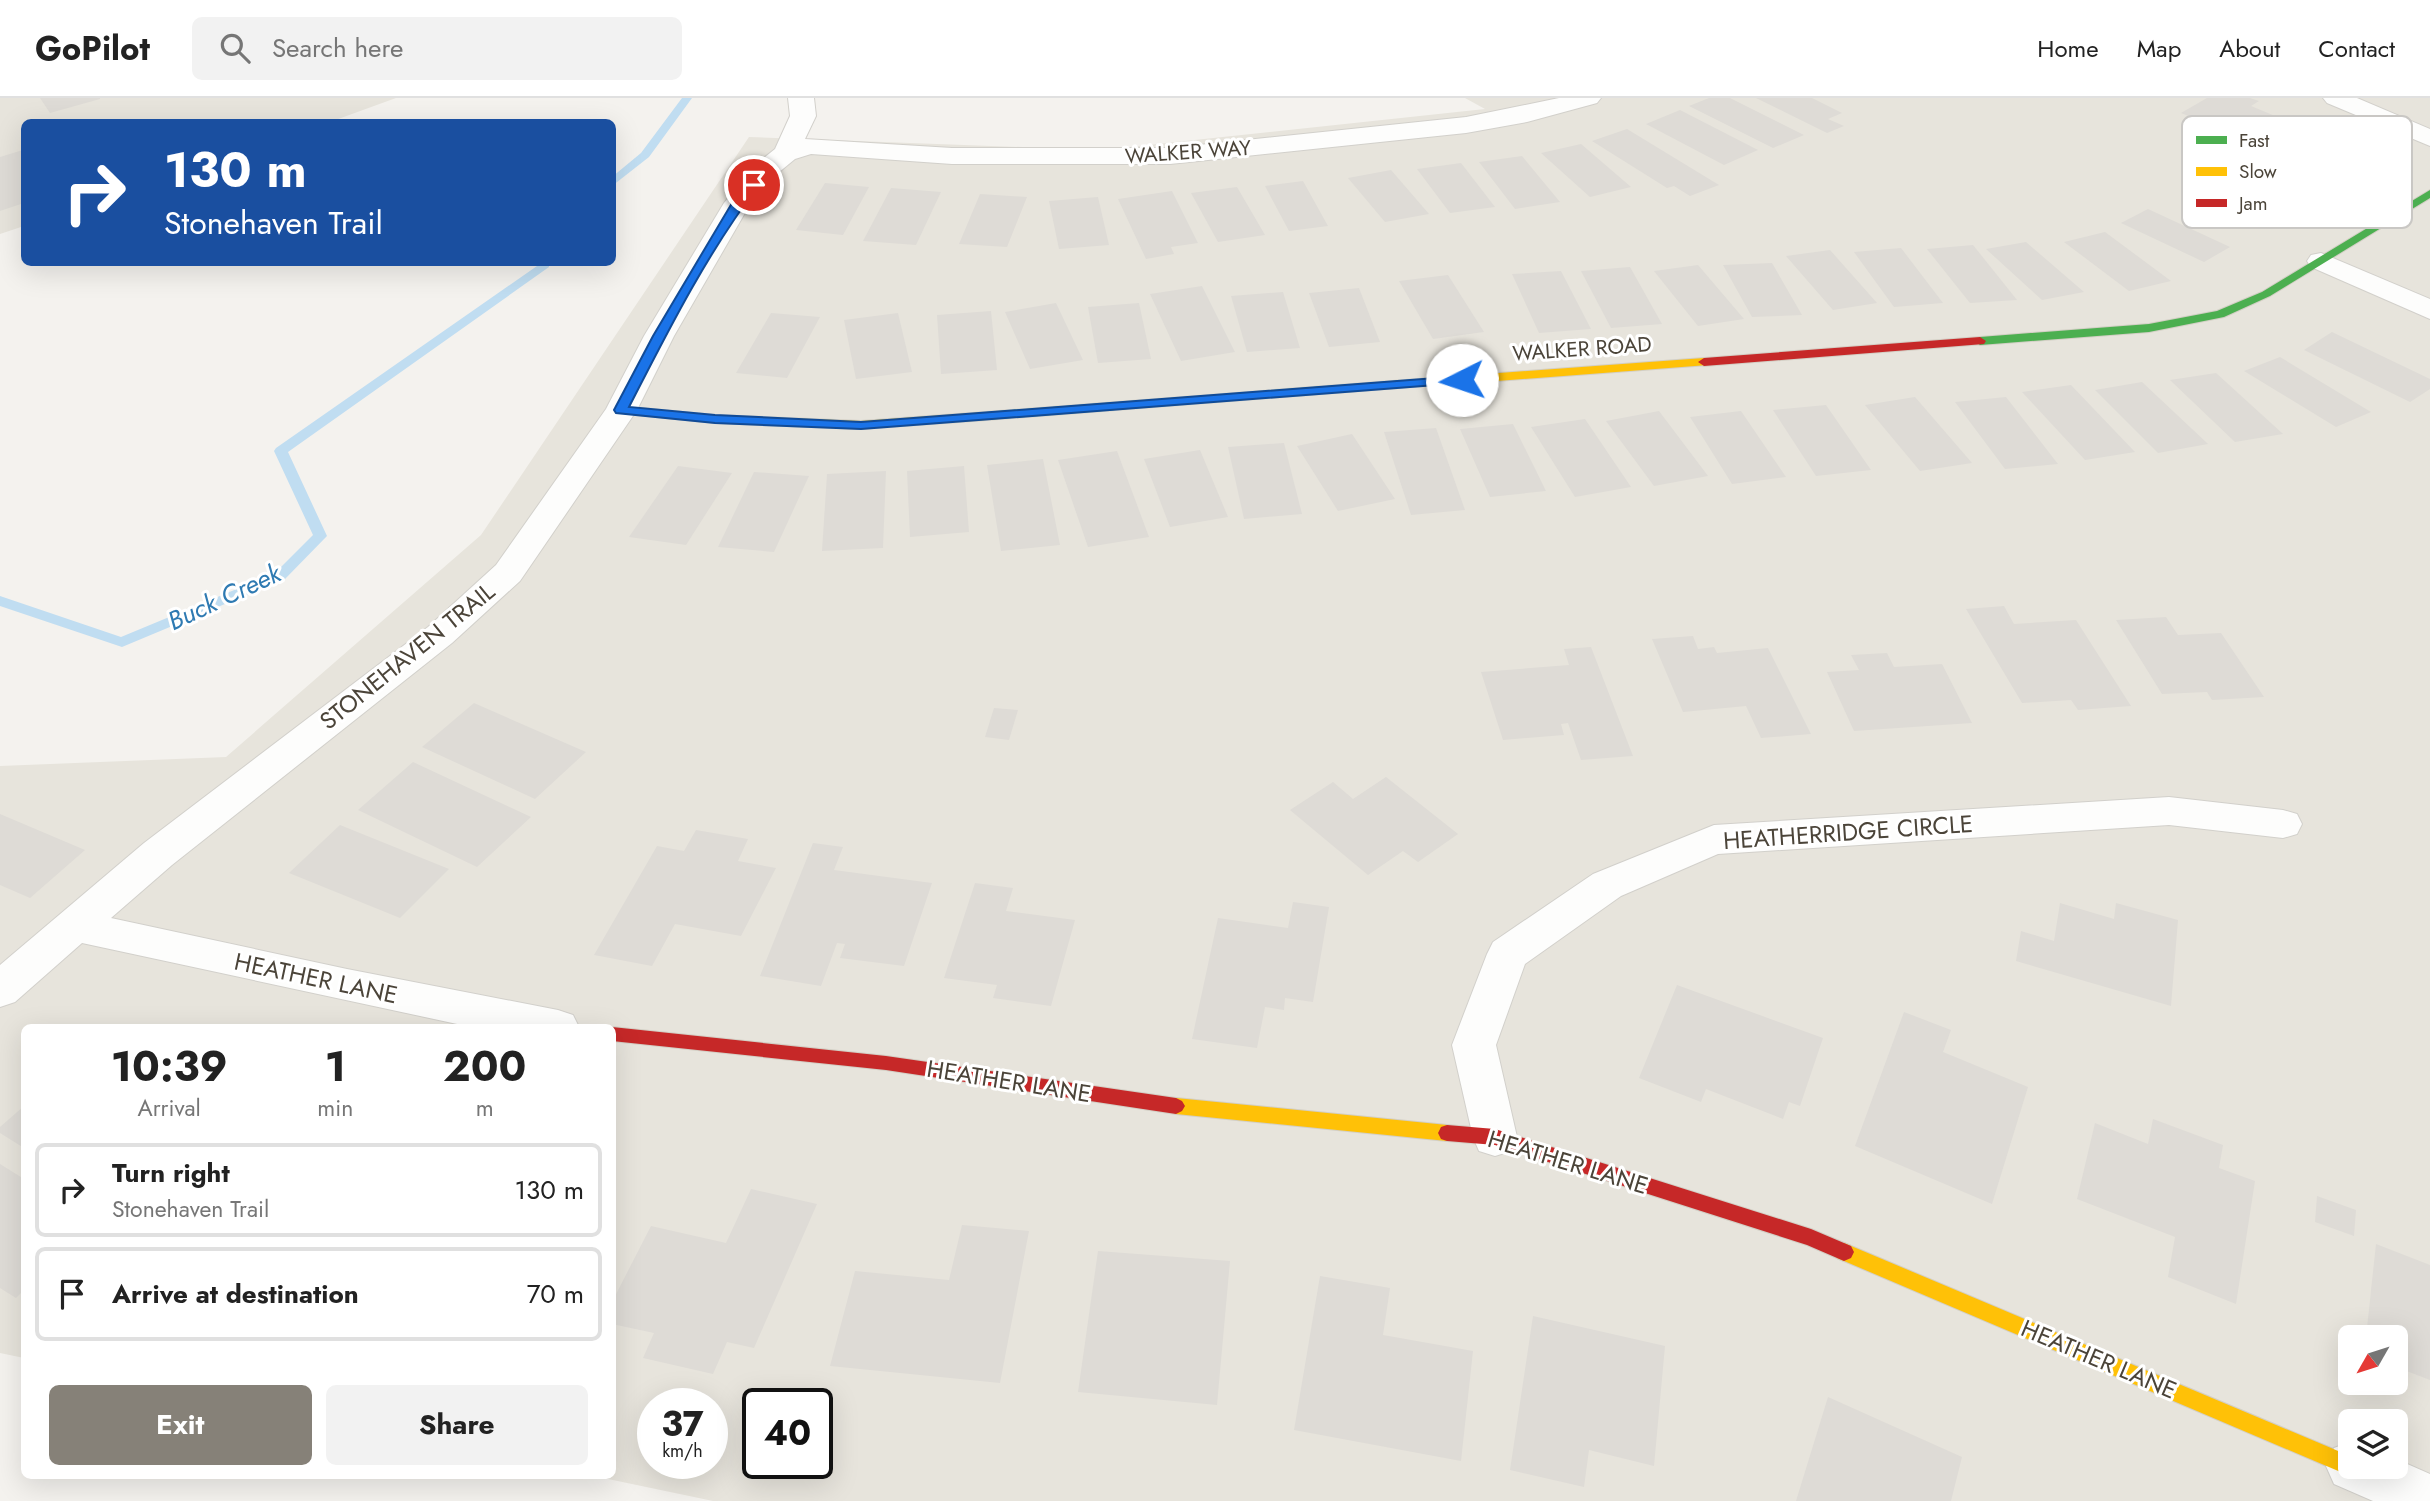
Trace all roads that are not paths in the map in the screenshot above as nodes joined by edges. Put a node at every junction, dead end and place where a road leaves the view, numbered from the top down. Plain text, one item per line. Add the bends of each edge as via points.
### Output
1 (802, 98) edge
2 (1588, 98) edge
3 (2336, 98) edge
4 (2378, 116) edge
5 (2412, 130) edge
6 (2430, 138) edge
7 (786, 153) junction
8 (2430, 193) edge
9 (2412, 204) edge
10 (2374, 228) edge
11 (2321, 261) junction
12 (2430, 310) edge
13 (621, 410) junction
14 (2283, 824) dead end
15 (75, 926) junction
16 (0, 990) edge
17 (544, 1024) edge
18 (616, 1034) edge
19 (1495, 1137) junction
20 (2338, 1461) edge
21 (2381, 1479) edge
22 (2430, 1500) edge

1 - 7 street, STONEHAVEN TRAIL via 803,116
2 - 7 street, WALKER WAY via 1466,125 1170,156 952,156 810,146
3 - 4 street
5 - 6 street
7 - 13 street, STONEHAVEN TRAIL via 738,203
8 - 9 street, WALKER ROAD
10 - 11 street, WALKER ROAD
11 - 12 street
11 - 13 street, WALKER ROAD via 2220,314 2149,328 861,425
13 - 15 street, STONEHAVEN TRAIL via 508,573 440,635 159,854
14 - 19 street, HEATHERRIDGE CIRCLE via 2169,811 1714,840 1607,885 1508,954 1474,1045
15 - 16 street, STONEHAVEN TRAIL
15 - 17 street, HEATHER LANE
18 - 19 street, HEATHER LANE via 886,1063 1203,1110
19 - 20 street, HEATHER LANE via 1811,1238
21 - 22 street, HEATHER LANE

